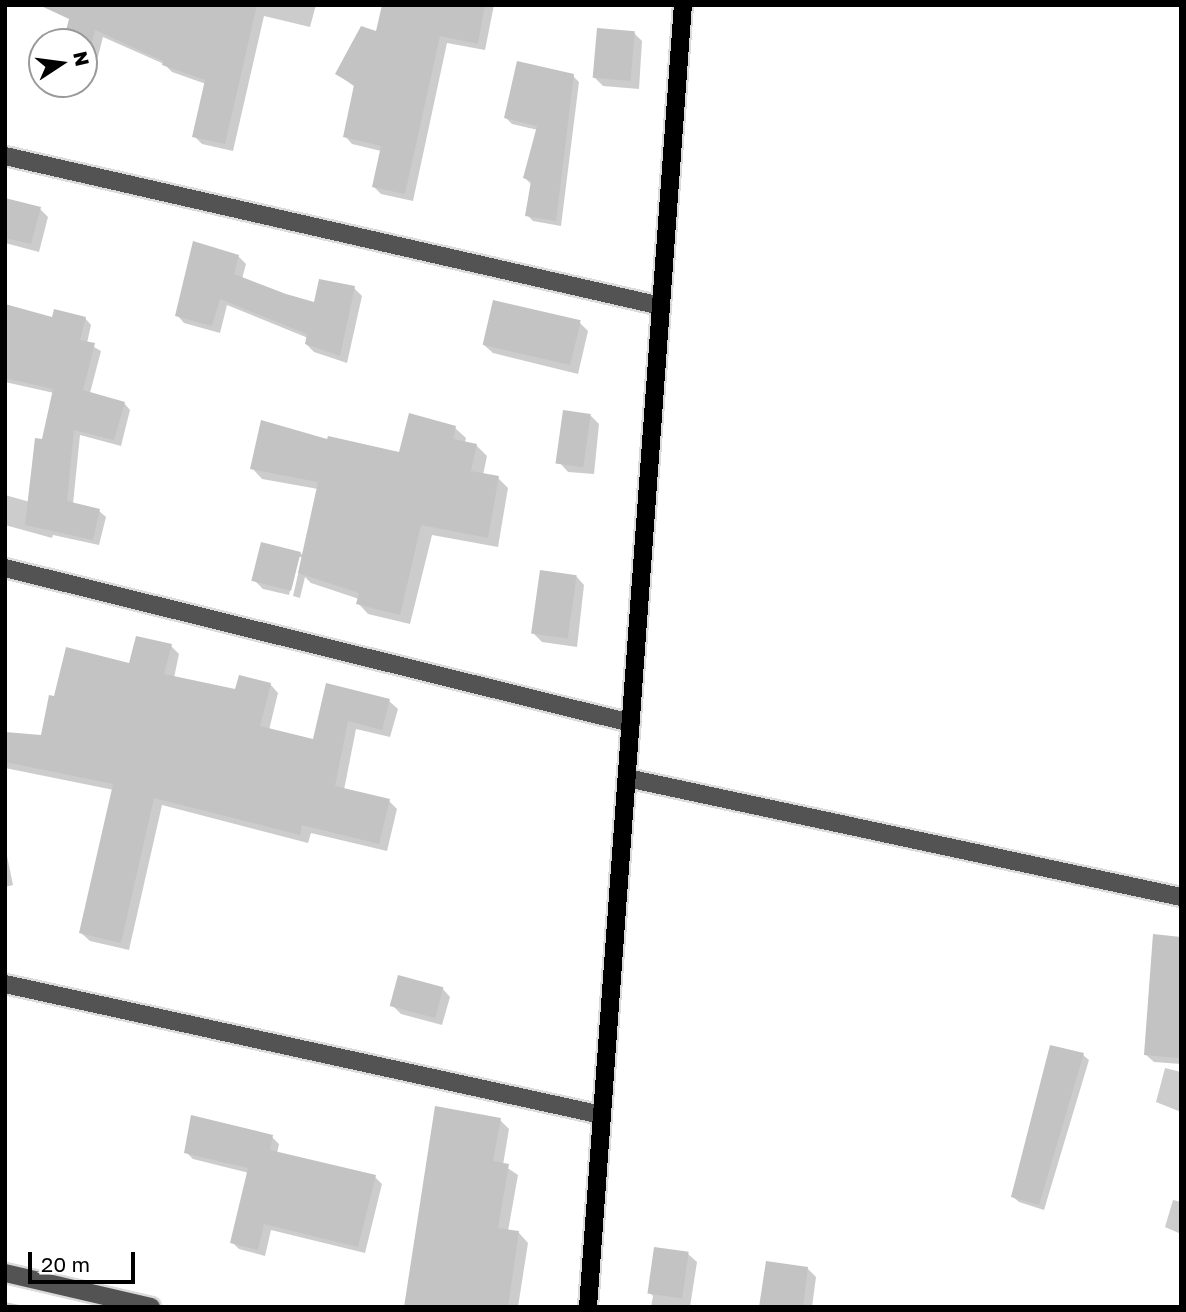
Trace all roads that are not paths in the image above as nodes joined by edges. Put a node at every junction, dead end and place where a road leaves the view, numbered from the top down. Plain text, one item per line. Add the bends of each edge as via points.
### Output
1 (683, 5) edge
2 (5, 156) edge
3 (661, 306) junction
4 (5, 568) edge
5 (631, 723) junction
6 (627, 778) junction
7 (1181, 897) edge
8 (5, 984) edge
9 (602, 1115) junction
10 (5, 1273) edge
11 (150, 1307) edge
12 (588, 1307) edge

1 - 3 main road
2 - 3 street
3 - 5 main road
4 - 5 street
5 - 6 main road
6 - 7 street
6 - 9 main road
8 - 9 street
9 - 12 main road
10 - 11 street

